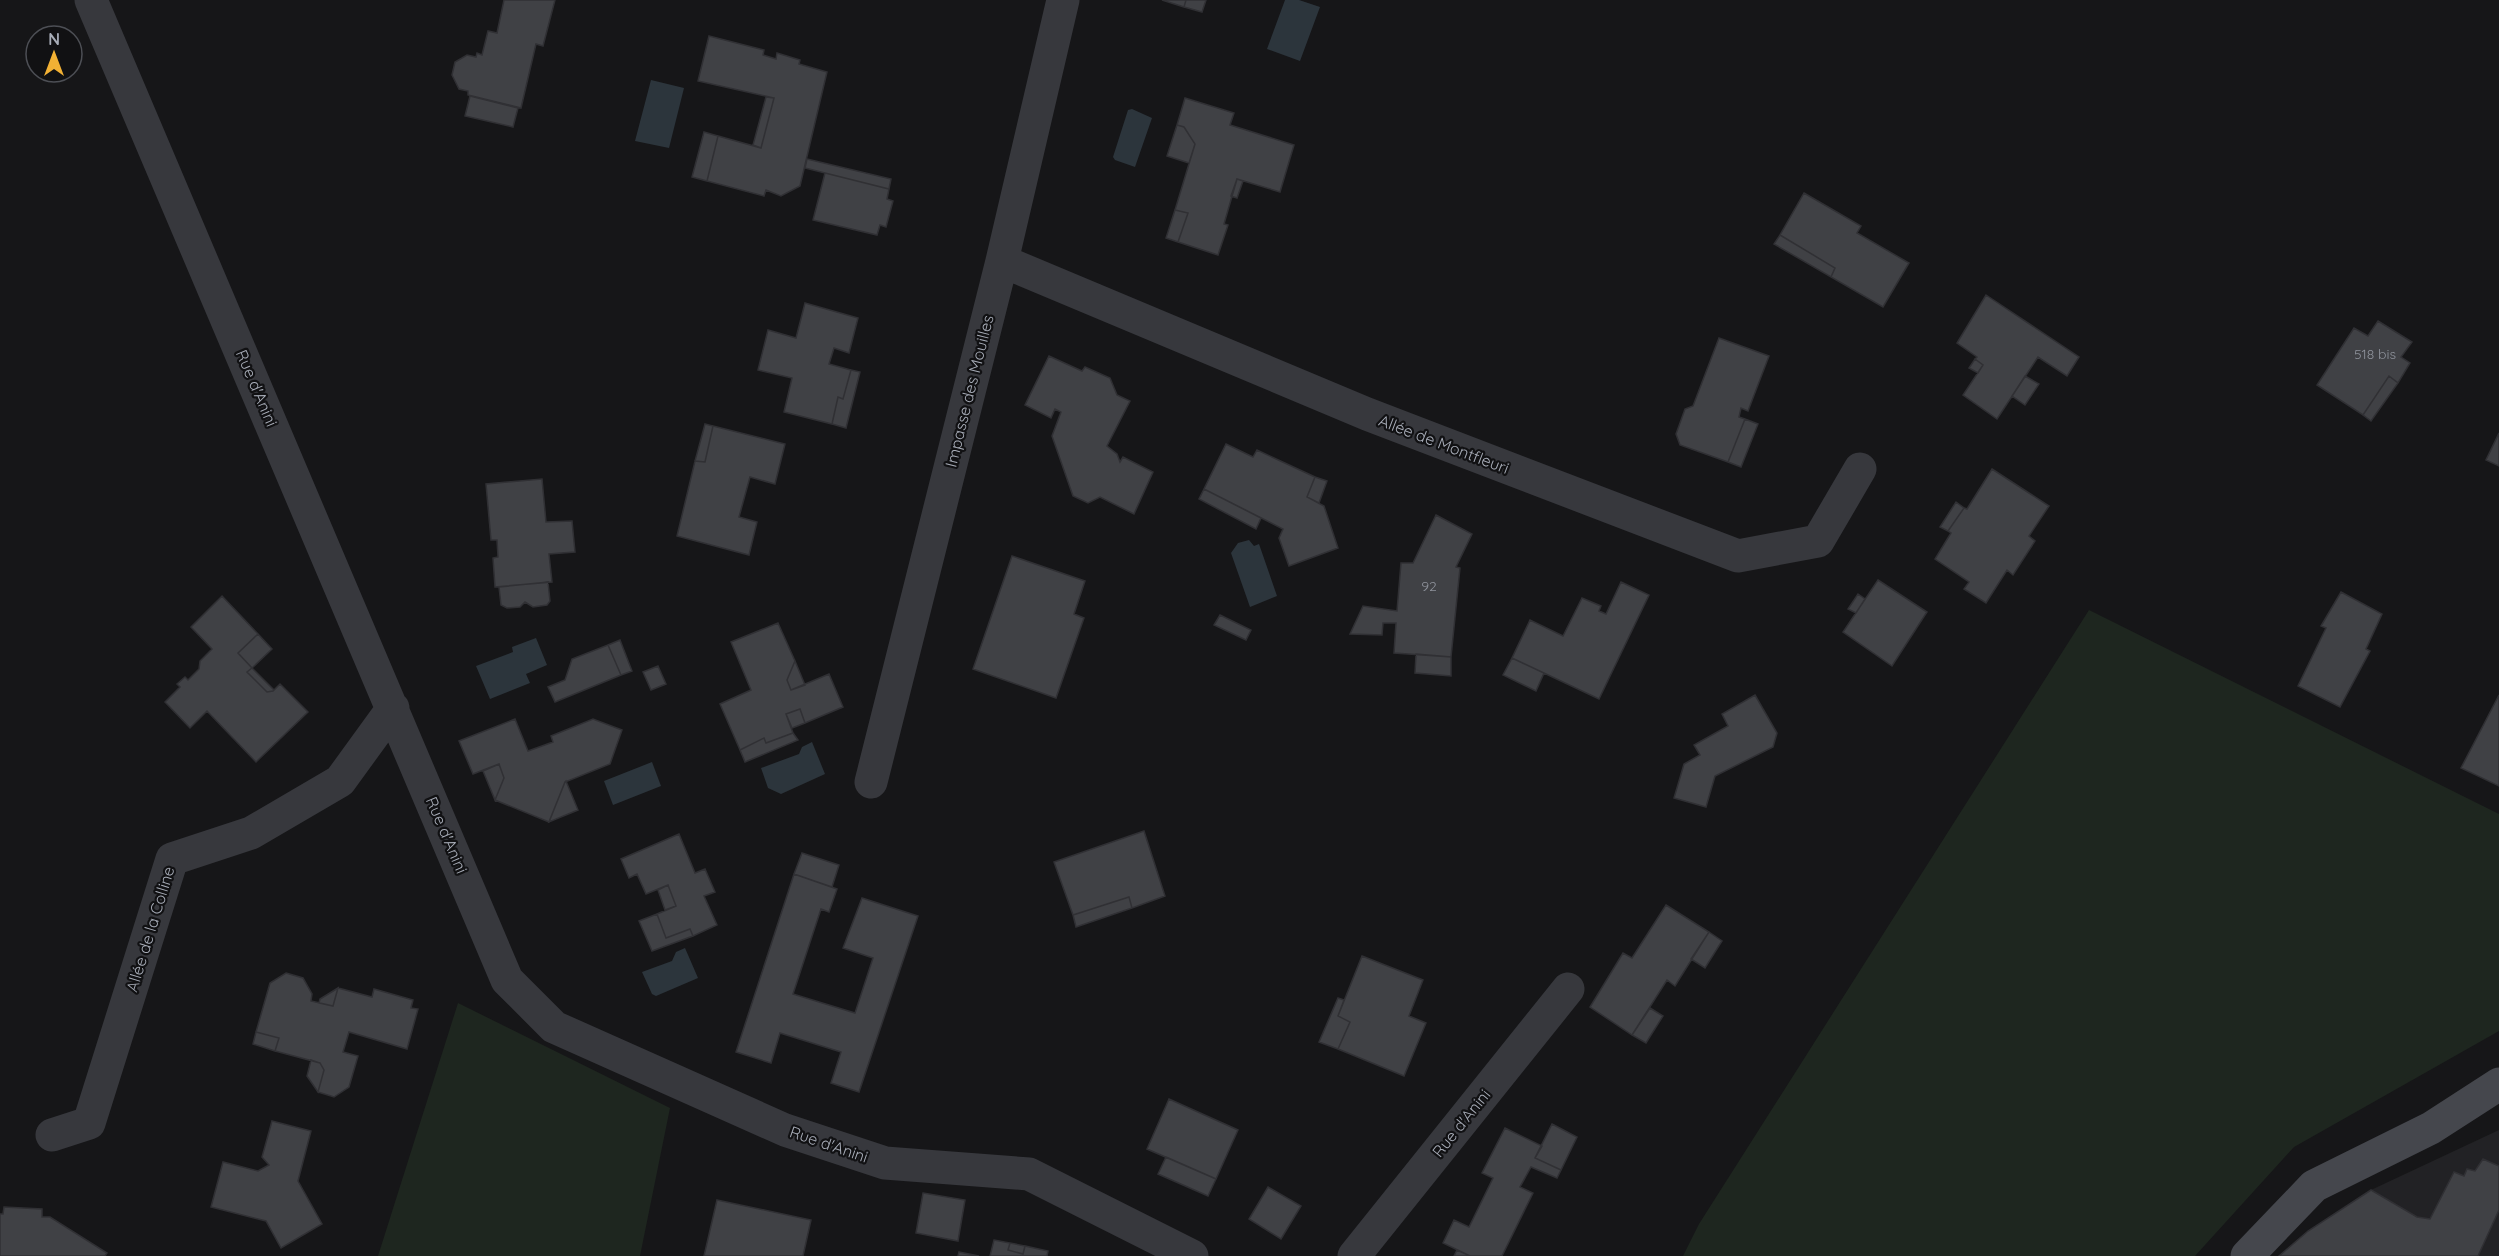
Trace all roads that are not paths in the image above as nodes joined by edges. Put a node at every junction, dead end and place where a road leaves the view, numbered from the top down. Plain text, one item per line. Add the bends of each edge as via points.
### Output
1 (91, 0) edge
2 (1063, 0) edge
3 (1002, 261) junction
4 (1860, 469) dead end
5 (393, 708) junction
6 (872, 782) dead end
7 (1568, 989) dead end
8 (2499, 1084) edge
9 (52, 1136) dead end
10 (1192, 1256) edge
11 (1354, 1256) edge
12 (2247, 1256) edge

1 - 5 street, Rue d'Anini
2 - 3 street, Impasse des Mouilles
3 - 4 street, Allée de Montfleuri via 1367,414 1738,556 1818,541
3 - 6 street, Impasse des Mouilles
5 - 9 street, Allée de la Colline via 340,781 251,833 172,859 88,1123
5 - 10 street, Rue d'Anini via 507,980 554,1027 785,1130 885,1163 1029,1174
7 - 11 street, Rue d'Anini
8 - 12 street via 2431,1128 2314,1186

